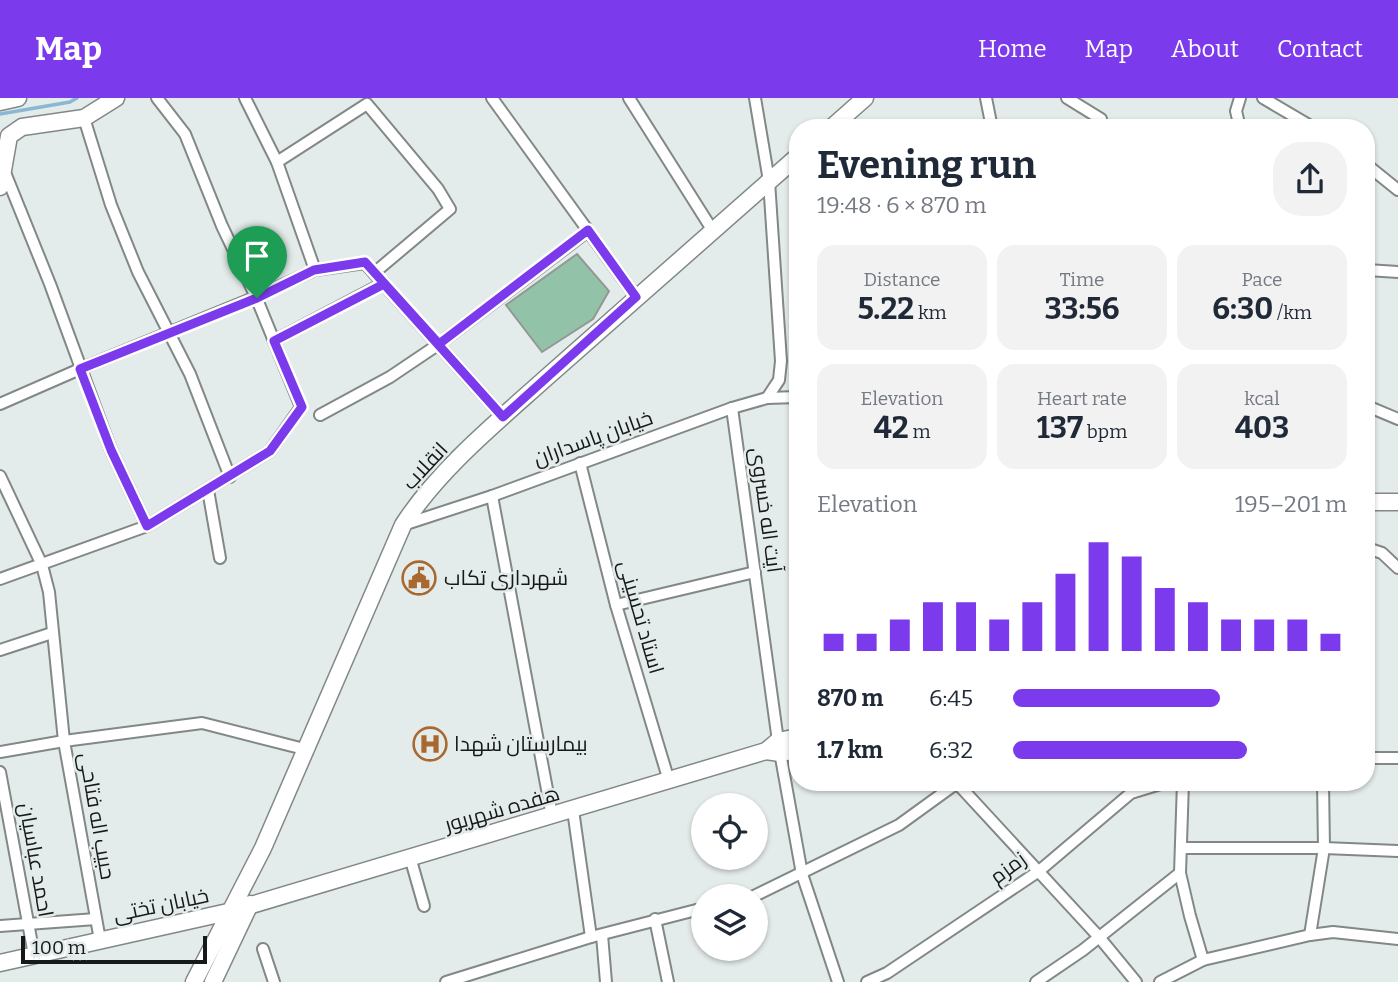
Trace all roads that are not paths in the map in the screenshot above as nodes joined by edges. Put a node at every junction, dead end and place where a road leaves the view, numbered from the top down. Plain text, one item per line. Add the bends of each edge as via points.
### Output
1 (18, 98) edge
2 (116, 98) edge
3 (245, 98) edge
4 (492, 98) edge
5 (629, 98) edge
6 (755, 98) edge
7 (865, 98) edge
8 (986, 98) edge
9 (1067, 98) edge
10 (1240, 98) edge
11 (1263, 98) edge
12 (160, 99) edge
13 (0, 103) edge
14 (84, 118) junction
15 (841, 119) edge
16 (990, 119) edge
17 (1101, 119) dead end
18 (1238, 119) edge
19 (1299, 119) edge
20 (277, 162) junction
21 (789, 164) edge
22 (3, 167) junction
23 (1375, 173) edge
24 (769, 181) junction
25 (0, 187) edge
26 (1398, 190) edge
27 (588, 230) junction
28 (713, 231) junction
29 (314, 270) junction
30 (1375, 271) edge
31 (1398, 272) edge
32 (374, 273) junction
33 (384, 284) junction
34 (636, 297) junction
35 (257, 298) junction
36 (170, 333) junction
37 (274, 341) junction
38 (439, 344) junction
39 (80, 369) junction
40 (789, 397) edge
41 (767, 398) junction
42 (0, 404) edge
43 (732, 408) junction
44 (1375, 409) edge
45 (320, 415) dead end
46 (503, 417) junction
47 (1398, 419) edge
48 (580, 463) junction
49 (0, 476) edge
50 (230, 477) junction
51 (208, 490) junction
52 (492, 496) junction
53 (1375, 502) edge
54 (1398, 502) edge
55 (403, 525) junction
56 (147, 526) junction
57 (1375, 551) edge
58 (220, 558) dead end
59 (43, 565) junction
60 (1398, 568) edge
61 (755, 572) junction
62 (0, 579) edge
63 (616, 605) junction
64 (52, 634) junction
65 (0, 650) edge
66 (64, 741) junction
67 (789, 742) edge
68 (304, 749) junction
69 (775, 749) junction
70 (789, 750) edge
71 (0, 752) edge
72 (1375, 758) edge
73 (1398, 758) edge
74 (0, 772) edge
75 (669, 781) junction
76 (945, 791) edge
77 (965, 791) edge
78 (1137, 791) edge
79 (1184, 791) edge
80 (1323, 791) edge
81 (1130, 793) joint
82 (573, 810) junction
83 (552, 816) junction
84 (1182, 848) junction
85 (1324, 848) junction
86 (1398, 850) edge
87 (410, 857) junction
88 (1039, 871) junction
89 (1180, 873) junction
90 (802, 874) junction
91 (768, 890) edge
92 (250, 904) junction
93 (424, 905) dead end
94 (691, 911) edge
95 (228, 912) junction
96 (96, 919) junction
97 (655, 919) junction
98 (28, 925) junction
99 (0, 926) edge
100 (1310, 935) junction
101 (597, 936) junction
102 (1099, 937) junction
103 (1398, 939) edge
104 (100, 940) junction
105 (263, 949) dead end
106 (34, 956) junction
107 (1203, 960) junction
108 (0, 963) edge
109 (194, 982) edge
110 (213, 982) edge
111 (274, 982) edge
112 (447, 982) edge
113 (606, 982) edge
114 (668, 982) edge
115 (838, 982) edge
116 (867, 982) edge
117 (1036, 982) edge
118 (1136, 982) edge
119 (1160, 982) edge

1 - 13 main road
2 - 14 main road
3 - 20 street
4 - 27 street
5 - 28 street
6 - 24 street
7 - 15 main road
8 - 16 street
9 - 17 street
10 - 18 street
11 - 19 street
12 - 35 street via 185,134
14 - 22 main road via 22,127 9,136
14 - 36 street via 111,205 138,272
20 - 29 street
20 - 32 street via 367,104 439,189 450,209
21 - 24 main road, انقلاب
22 - 25 main road
22 - 39 street
23 - 26 street
24 - 28 main road, انقلاب
24 - 41 street via 781,361 779,380
27 - 34 street
27 - 38 street
28 - 34 main road, انقلاب
29 - 32 street via 365,262
29 - 35 street
30 - 31 street
32 - 33 street
33 - 37 street
33 - 38 street
34 - 46 main road, انقلاب
35 - 36 street
35 - 37 street
36 - 39 street
36 - 50 street
37 - 50 street via 302,407 270,451
38 - 45 street
38 - 46 street
39 - 42 street
39 - 56 street
40 - 41 street, خیابان پاسداران
41 - 43 street, خیابان پاسداران
43 - 48 street, خیابان پاسداران
43 - 61 street, آیت اله خسروی
44 - 47 street
46 - 55 main road, انقلاب via 421,496
48 - 52 street, خیابان پاسداران
48 - 63 street, استاد تحسینی
49 - 59 street, حبیب اله فتاحی
50 - 51 street
51 - 56 street
51 - 58 street
52 - 55 street, خیابان پاسداران
52 - 83 street
53 - 54 main road
55 - 68 main road, انقلاب
56 - 59 street
57 - 60 street
59 - 62 street
59 - 64 street, حبیب اله فتاحی
61 - 63 street
61 - 69 street, آیت اله خسروی
63 - 75 street, استاد تحسینی
64 - 65 street
64 - 66 street, حبیب اله فتاحی
66 - 68 street via 202,723
66 - 71 street
66 - 96 street, حبیب اله فتاحی
67 - 69 main road, هفده شهریور
68 - 95 main road, انقلاب via 263,848
69 - 70 main road, هفده شهریور
69 - 75 main road, هفده شهریور
69 - 90 street, آیت اله خسروی
72 - 73 street
74 - 98 street, احمد عباسیان
75 - 82 main road, هفده شهریور
76 - 90 street via 899,825
77 - 88 street
78 - 81 street, زمزم
79 - 84 street
80 - 85 street
81 - 88 street, زمزم
82 - 83 main road, هفده شهریور
82 - 101 street
83 - 87 main road, هفده شهریور
84 - 85 street
84 - 89 street
85 - 86 street
85 - 100 street
87 - 92 main road, هفده شهریور
87 - 93 street
88 - 102 street
88 - 116 street, زمزم
89 - 102 street
89 - 107 street
90 - 91 street
90 - 115 street, آیت اله خسروی
92 - 95 main road, خیابان تختی
92 - 110 main road
94 - 97 street
95 - 104 main road, خیابان تختی
95 - 109 main road, انقلاب
96 - 98 street
96 - 104 street, حبیب اله فتاحی
97 - 101 street
97 - 114 street
98 - 99 street
98 - 106 street, احمد عباسیان
100 - 103 street via 1334,932
100 - 107 street
101 - 112 street
101 - 113 street
102 - 117 street
102 - 118 street
104 - 106 main road, خیابان تختی
105 - 111 street
106 - 108 main road, خیابان تختی
107 - 119 street

